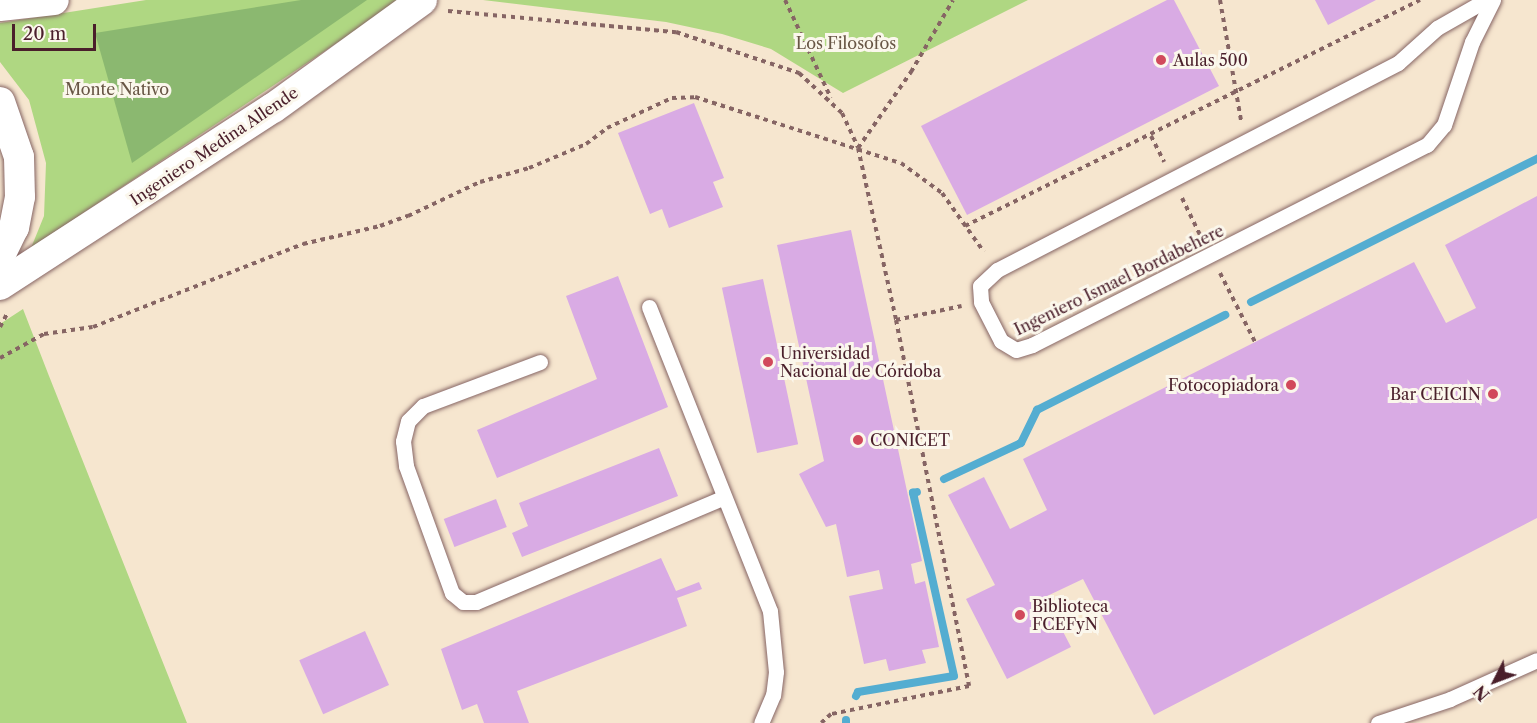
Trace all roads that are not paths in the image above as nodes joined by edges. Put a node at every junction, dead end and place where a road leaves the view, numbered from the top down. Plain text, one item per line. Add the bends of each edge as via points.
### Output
1 (54, 0) edge
2 (1486, 0) edge
3 (1493, 0) edge
4 (417, 3) edge
5 (0, 6) edge
6 (0, 102) edge
7 (0, 256) edge
8 (0, 285) edge
9 (649, 307) dead end
10 (540, 362) dead end
11 (724, 497) junction
12 (1537, 660) edge
13 (761, 723) edge
14 (1378, 723) edge

1 - 5 street
2 - 3 lane, Ingeniero Ismael Bordabehere via 1437,28 1398,63 997,270 980,286 981,302 1001,341 1016,350 1032,345 1427,144 1444,125 1472,42
4 - 8 street, Ingeniero Medina Allende via 273,108
6 - 7 street via 19,157 20,196 14,227
9 - 11 lane
10 - 11 lane via 423,406 408,421 403,441 406,466 452,593 463,602 476,602
11 - 13 lane via 770,611 774,634 773,694
12 - 14 lane via 1450,699

